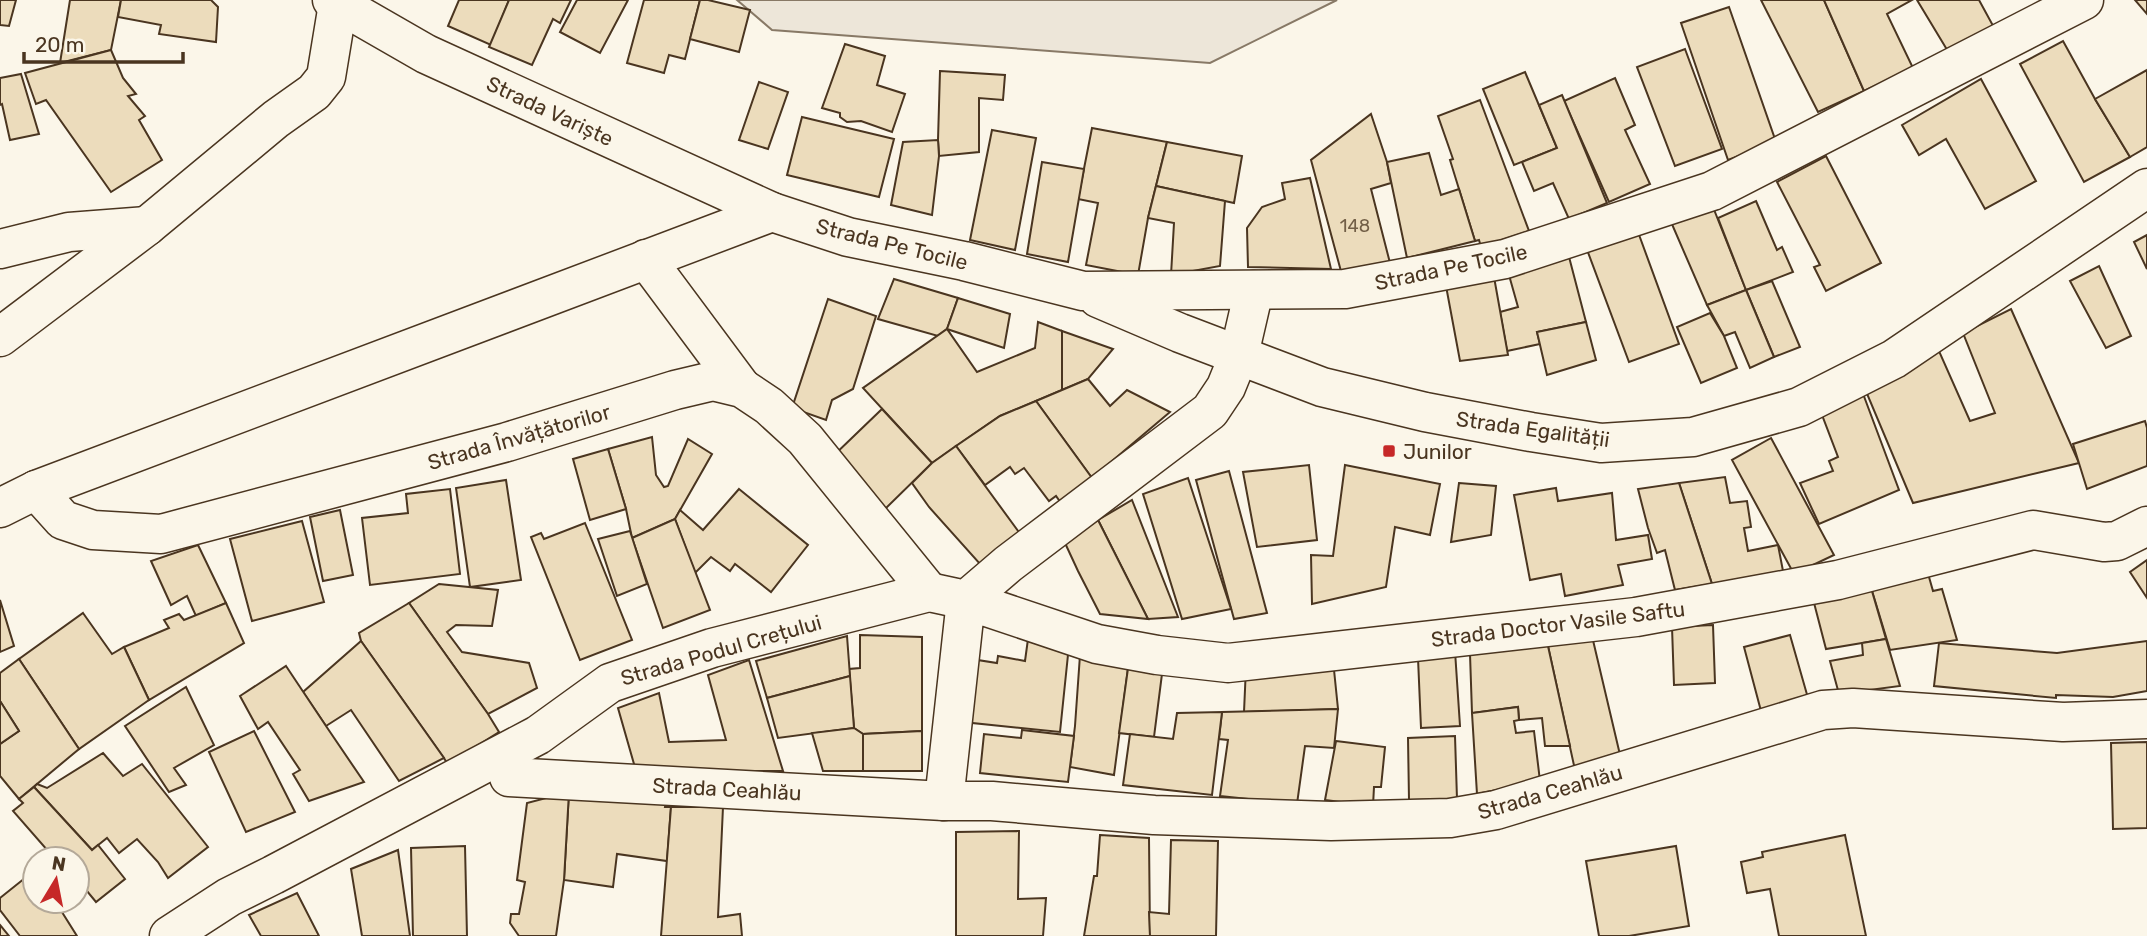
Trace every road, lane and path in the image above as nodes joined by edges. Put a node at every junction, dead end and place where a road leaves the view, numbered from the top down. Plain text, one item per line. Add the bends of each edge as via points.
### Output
1 (2084, 0) edge
2 (335, 2) edge
3 (2147, 188) edge
4 (772, 212) junction
5 (147, 226) junction
6 (0, 249) edge
7 (646, 259) junction
8 (1254, 290) junction
9 (1083, 291) junction
10 (0, 337) edge
11 (1239, 355) junction
12 (742, 388) junction
13 (36, 490) junction
14 (0, 508) edge
15 (2147, 526) edge
16 (929, 592) junction
17 (966, 600) junction
18 (2147, 719) edge
19 (509, 777) dead end
20 (944, 801) junction
21 (169, 936) edge

1 - 8 street, Strada Pe Tocile via 1712,191 1505,259 1345,289
2 - 4 street, Strada Variște via 426,54
2 - 5 street via 326,77 314,92
3 - 11 street, Strada Egalității via 1894,359 1799,407 1693,437 1601,443 1531,432 1322,387
4 - 7 street
4 - 9 street, Strada Pe Tocile via 848,237
5 - 6 street via 69,232
5 - 10 street
7 - 12 street
7 - 13 street
8 - 9 street, Strada Pe Tocile
8 - 11 street
9 - 11 street, Strada Egalității
11 - 17 street via 1210,411
12 - 13 street, Strada Învățătorilor via 713,381 675,390 507,442 161,534 93,530 63,520
12 - 16 street, Strada Învățătorilor via 805,439
13 - 14 street
15 - 17 street, Strada Doctor Vasile Saftu via 2117,541 2033,530 1838,580 1636,617 1228,663 1097,644
16 - 17 street, Strada Podul Crețului
16 - 21 street, Strada Podul Crețului via 712,648 610,683 538,735 229,897
17 - 20 street
18 - 20 street, Strada Ceahlău via 2063,722 1823,710 1496,810 1450,818 1331,821 1181,816
19 - 20 street, Strada Ceahlău

